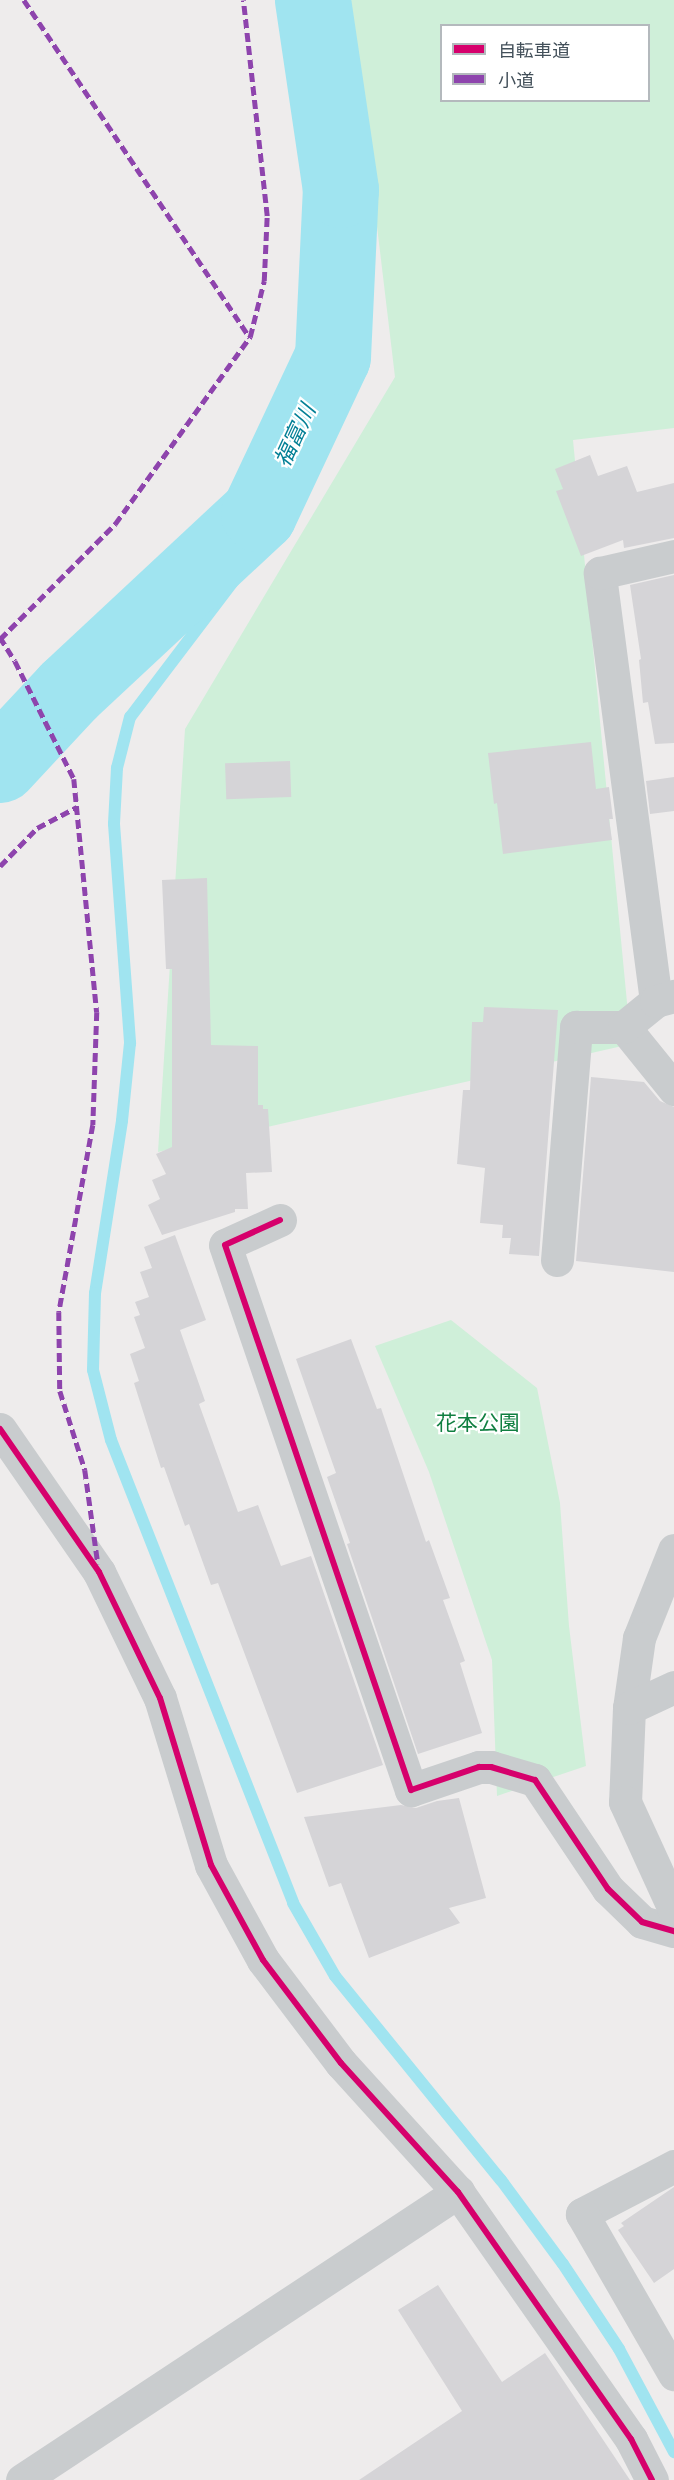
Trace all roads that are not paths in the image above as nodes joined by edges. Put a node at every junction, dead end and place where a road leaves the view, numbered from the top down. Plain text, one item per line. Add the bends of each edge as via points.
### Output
1 (674, 556) edge
2 (665, 998) edge
3 (624, 1027) junction
4 (674, 1089) edge
5 (280, 1220) dead end
6 (557, 1260) dead end
7 (0, 1429) edge
8 (674, 1550) edge
9 (674, 1687) edge
10 (629, 1707) junction
11 (674, 1909) edge
12 (674, 1931) edge
13 (674, 2166) edge
14 (458, 2192) junction
15 (674, 2374) edge
16 (22, 2480) edge
17 (652, 2480) edge

1 - 2 street via 600,573
2 - 3 street
3 - 4 street
3 - 6 street via 576,1028
5 - 12 street via 225,1245 411,1790 479,1767 535,1780 608,1889 642,1922
7 - 14 street via 99,1572 160,1698 211,1865 263,1960 340,2063
8 - 10 street via 639,1638
9 - 10 street
10 - 11 street via 625,1803
13 - 15 street via 582,2214
14 - 16 street
14 - 17 street via 631,2439

